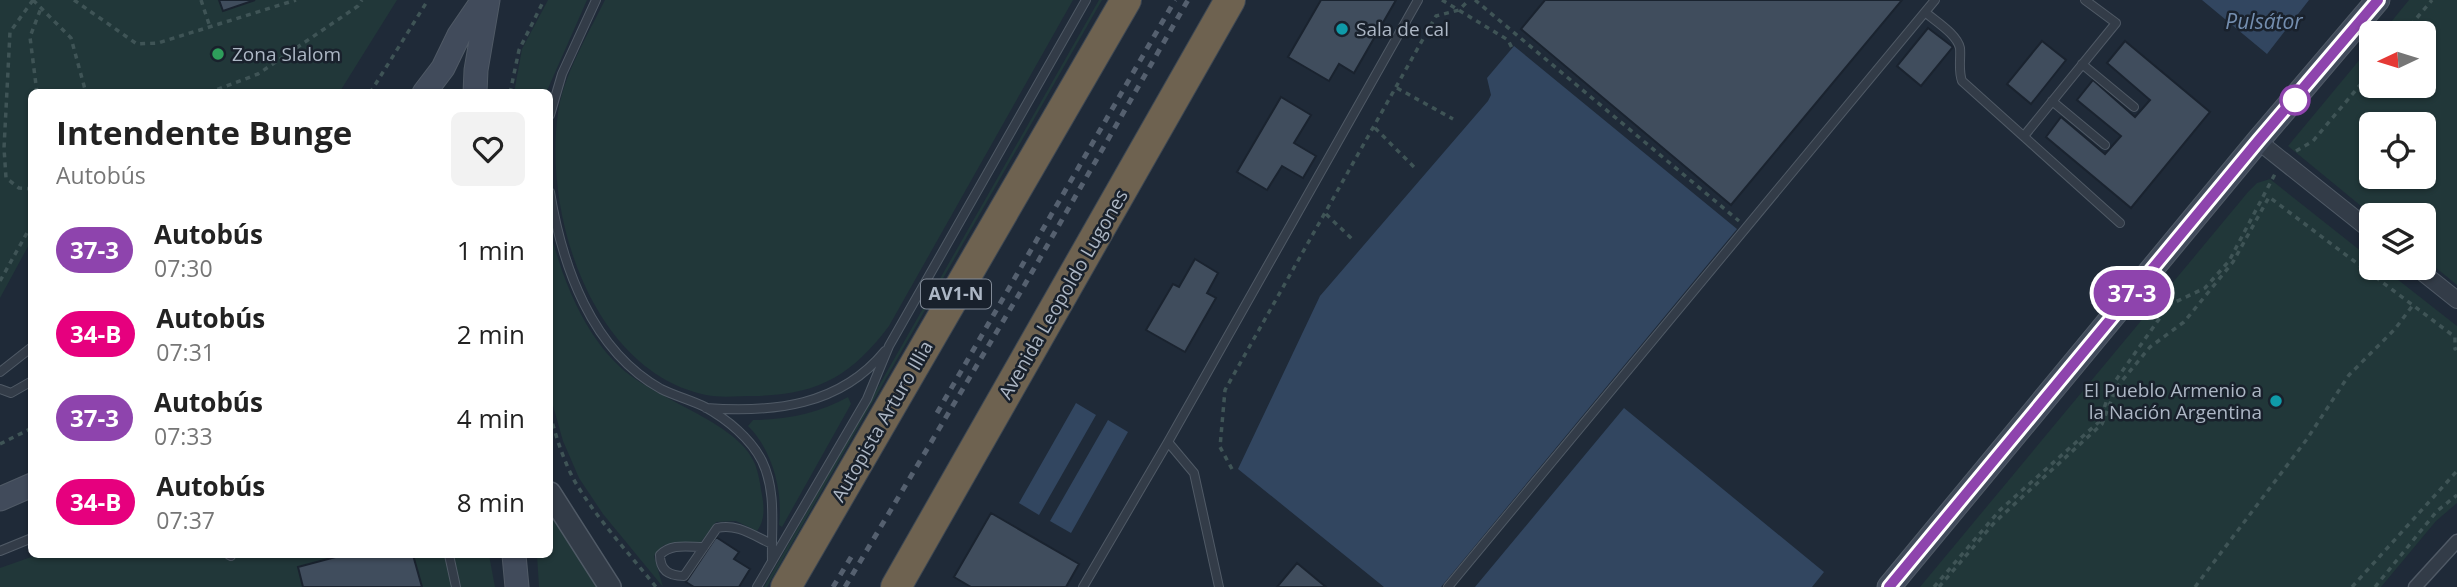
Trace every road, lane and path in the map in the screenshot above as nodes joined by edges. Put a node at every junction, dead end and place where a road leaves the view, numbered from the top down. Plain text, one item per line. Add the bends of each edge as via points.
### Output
1 (33, 0) edge
2 (74, 0) edge
3 (201, 0) edge
4 (296, 0) edge
5 (362, 0) edge
6 (428, 0) edge
7 (486, 0) edge
8 (544, 0) edge
9 (596, 0) edge
10 (1086, 0) edge
11 (1126, 0) edge
12 (1230, 0) edge
13 (1418, 0) edge
14 (1442, 0) edge
15 (1469, 0) edge
16 (1475, 0) edge
17 (1935, 0) edge
18 (2085, 0) edge
19 (2378, 0) edge
20 (2432, 0) edge
21 (41, 8) junction
22 (1460, 10) junction
23 (1925, 12) junction
24 (2414, 21) edge
25 (210, 27) junction
26 (1512, 48) dead end
27 (2082, 64) junction
28 (443, 68) junction
29 (2359, 86) edge
30 (1396, 88) junction
31 (36, 89) edge
32 (85, 89) edge
33 (219, 89) edge
34 (372, 89) edge
35 (427, 89) edge
36 (443, 89) edge
37 (475, 89) edge
38 (511, 89) edge
39 (2053, 101) junction
40 (553, 105) edge
41 (2134, 107) dead end
42 (1453, 120) dead end
43 (1374, 127) junction
44 (2024, 136) junction
45 (2258, 141) junction
46 (2105, 145) dead end
47 (4, 148) junction
48 (0, 153) edge
49 (2283, 160) junction
50 (1415, 168) dead end
51 (28, 189) edge
52 (553, 209) edge
53 (1326, 214) junction
54 (2359, 221) edge
55 (2120, 223) dead end
56 (1746, 228) junction
57 (28, 231) edge
58 (1352, 239) dead end
59 (2432, 280) edge
60 (0, 281) edge
61 (2457, 300) edge
62 (2413, 305) junction
63 (889, 346) junction
64 (2457, 348) edge
65 (28, 350) edge
66 (0, 372) edge
67 (28, 383) edge
68 (0, 389) edge
69 (706, 408) junction
70 (553, 425) edge
71 (28, 430) edge
72 (1168, 442) junction
73 (0, 444) edge
74 (1232, 469) dead end
75 (2457, 471) edge
76 (28, 487) edge
77 (2457, 495) edge
78 (553, 498) edge
79 (0, 499) edge
80 (28, 540) edge
81 (2457, 541) edge
82 (772, 544) junction
83 (704, 547) junction
84 (0, 551) edge
85 (450, 558) edge
86 (514, 558) edge
87 (779, 575) edge
88 (456, 587) edge
89 (517, 587) edge
90 (610, 587) edge
91 (656, 587) edge
92 (757, 587) edge
93 (896, 587) edge
94 (1083, 587) edge
95 (1219, 587) edge
96 (1448, 587) edge
97 (1889, 587) edge
98 (1937, 587) edge
99 (2195, 587) edge
100 (2352, 587) edge
101 (2375, 587) edge
102 (2415, 587) edge

1 - 21 path
1 - 47 path via 10,32
2 - 25 path via 138,44 158,43
3 - 25 path
4 - 25 path
5 - 33 path via 258,75
6 - 34 path
7 - 28 main road via 459,35
7 - 37 main road
8 - 38 path via 519,50
9 - 40 lane
10 - 63 lane
11 - 87 highway, Autopista Arturo Illia / AV1-N
12 - 93 highway, Avenida Leopoldo Lugones
13 - 72 lane
14 - 22 path
15 - 22 path
16 - 56 path
17 - 23 lane
18 - 27 lane via 2116,23
19 - 45 main road
20 - 24 path
21 - 31 path via 30,37
21 - 32 path via 71,38
22 - 26 path via 1508,40
22 - 30 path via 1436,16
23 - 44 lane via 1956,40 1962,81
23 - 56 lane
27 - 39 lane
27 - 41 lane
28 - 35 main road
28 - 36 main road
29 - 49 path via 2313,141
30 - 42 path
30 - 43 path
39 - 44 lane
39 - 46 lane
43 - 50 path
43 - 53 path
44 - 55 lane
45 - 49 street
45 - 97 main road
47 - 48 path
47 - 51 path via 6,178
49 - 54 street
49 - 98 path via 2230,261 2205,288 2169,305 2111,387 2100,421 2000,510
52 - 69 lane via 569,271 608,340 641,376
53 - 58 path
53 - 74 path via 1225,390 1220,447
56 - 96 lane
57 - 60 path
59 - 61 street
62 - 64 path via 2455,337
62 - 98 path via 2269,197 2233,262 2183,322 2150,346 2116,388 2102,424 1994,522
62 - 99 path via 2350,375
63 - 69 lane via 850,384 820,398 759,410
63 - 87 lane
65 - 66 lane
67 - 68 lane via 14,392
69 - 82 lane via 743,435 762,460 771,493
70 - 91 path via 574,479
71 - 73 path
72 - 94 lane
72 - 95 lane via 1194,473
75 - 100 path
76 - 79 main road
77 - 101 path via 2437,511
78 - 90 street
80 - 84 lane
81 - 102 street
82 - 83 lane via 727,526 717,528
82 - 87 lane
83 - 83 lane via 684,576 674,576 660,564 665,549
85 - 88 lane
86 - 89 main road
87 - 92 lane

